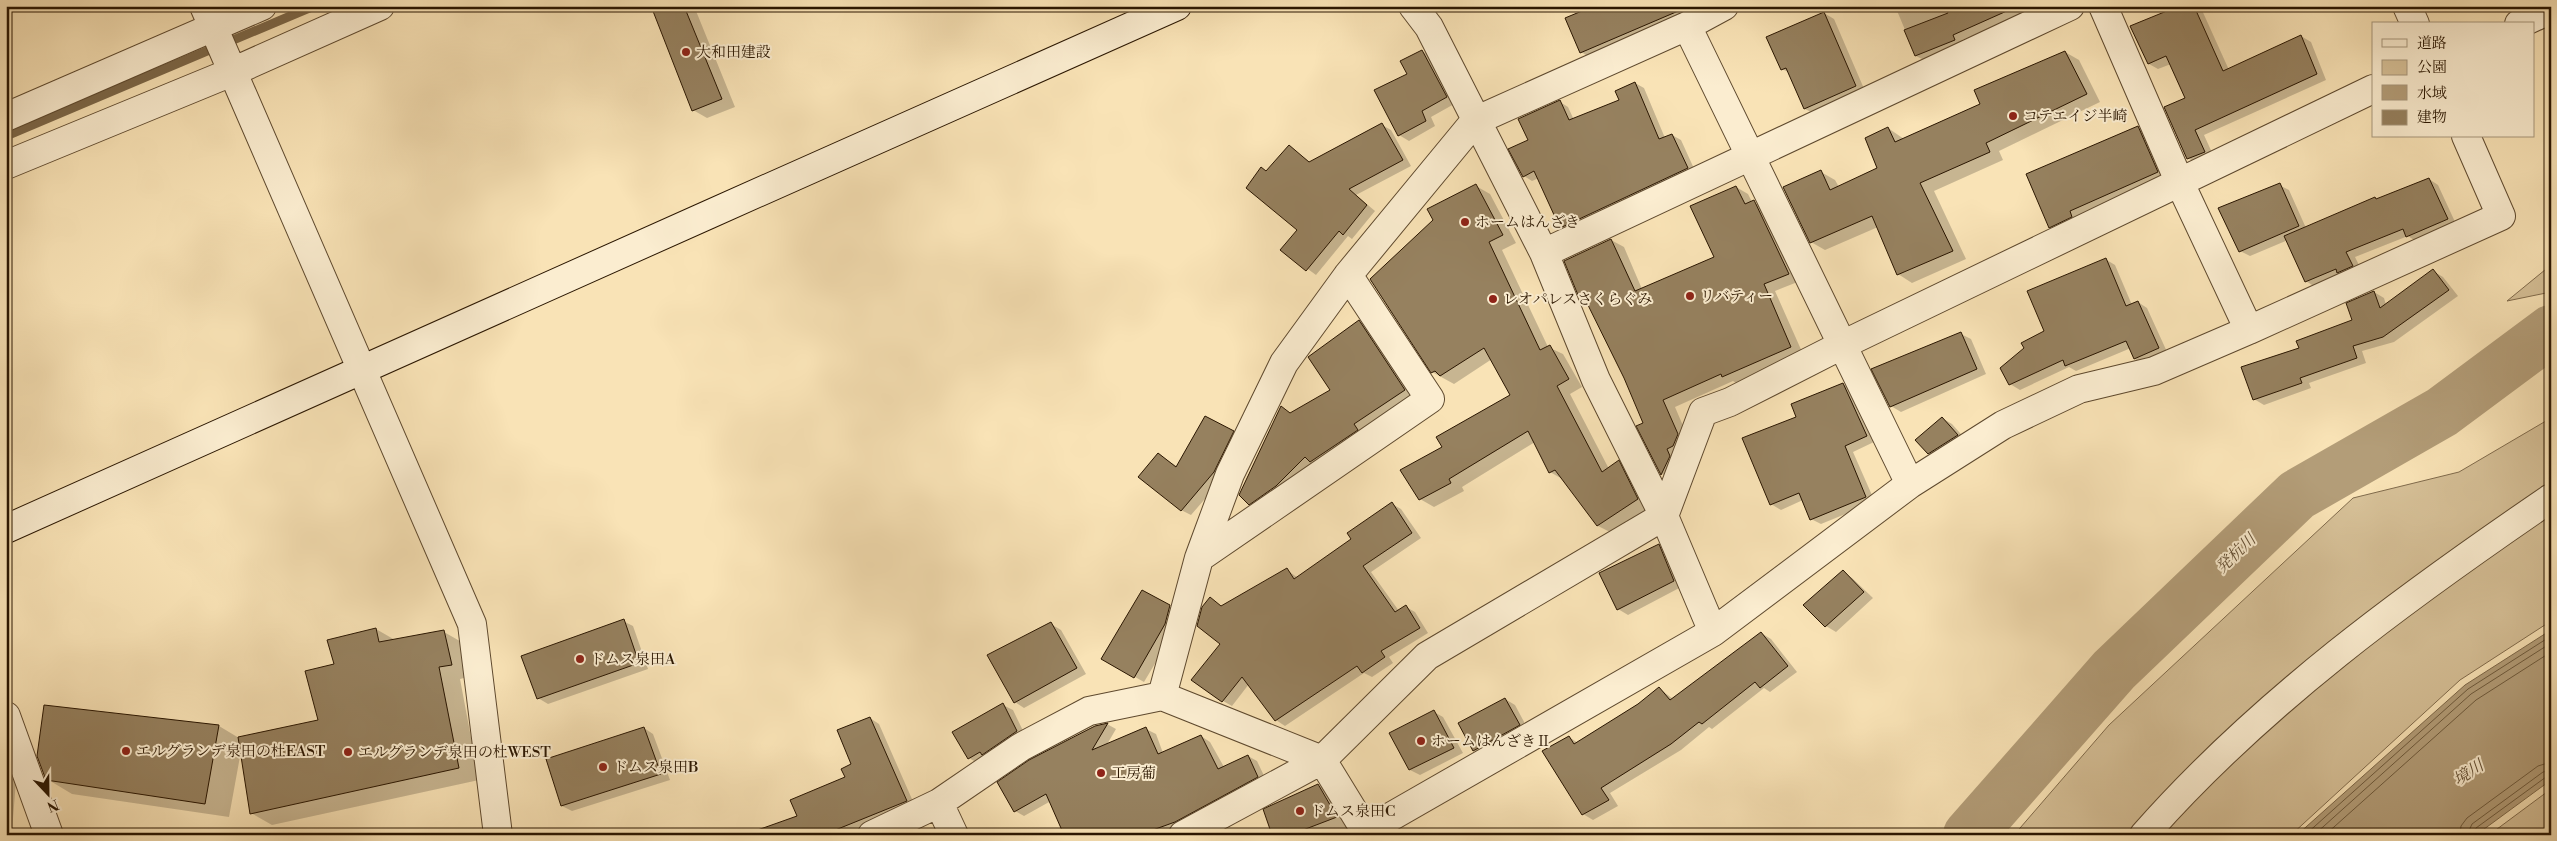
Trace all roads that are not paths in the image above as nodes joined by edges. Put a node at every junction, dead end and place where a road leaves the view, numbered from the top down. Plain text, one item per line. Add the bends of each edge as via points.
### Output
1 (262, 6) edge
2 (380, 6) edge
3 (1177, 6) edge
4 (1413, 6) edge
5 (1724, 6) edge
6 (2070, 6) edge
7 (2103, 6) edge
8 (2407, 6) edge
9 (209, 17) edge
10 (2414, 22) edge
11 (1687, 26) junction
12 (232, 72) junction
13 (2372, 89) edge
14 (6, 117) edge
15 (1476, 121) junction
16 (2467, 138) edge
17 (1750, 157) junction
18 (6, 165) edge
19 (2179, 181) junction
20 (1544, 253) junction
21 (1348, 275) junction
22 (2249, 330) junction
23 (1842, 345) junction
24 (360, 367) junction
25 (1910, 484) junction
26 (2551, 498) edge
27 (1664, 516) junction
28 (6, 529) edge
29 (1200, 558) junction
30 (1713, 632) junction
31 (1162, 696) junction
32 (6, 716) edge
33 (1322, 760) junction
34 (939, 803) junction
35 (1367, 833) edge
36 (49, 835) edge
37 (498, 835) edge
38 (872, 835) edge
39 (954, 835) edge
40 (1183, 835) edge
41 (2144, 835) edge

1 - 9 street
2 - 12 street
3 - 24 street
4 - 15 street via 1429,27
5 - 11 street
6 - 17 street
7 - 19 street
8 - 10 street
9 - 12 street
9 - 14 street
11 - 15 street
11 - 17 street
12 - 18 street
12 - 24 street
13 - 19 street
15 - 20 street
15 - 21 street
16 - 22 street via 2500,216
17 - 20 street
17 - 23 street
19 - 22 street
19 - 23 street
20 - 27 street via 1596,380
21 - 29 street via 1284,363 1230,474
21 - 29 street via 1430,399
22 - 25 street via 2154,371 2079,389 2003,426
23 - 25 street
23 - 27 street via 1704,412
24 - 28 street
24 - 37 street via 472,624
25 - 30 street
26 - 41 street via 2437,576 2350,643 2240,737
27 - 30 street
27 - 33 street via 1427,656
29 - 31 street
30 - 35 street
31 - 33 street
31 - 34 street via 1089,711 1021,747
32 - 36 street
33 - 35 street
33 - 40 street
34 - 38 street
34 - 39 street

